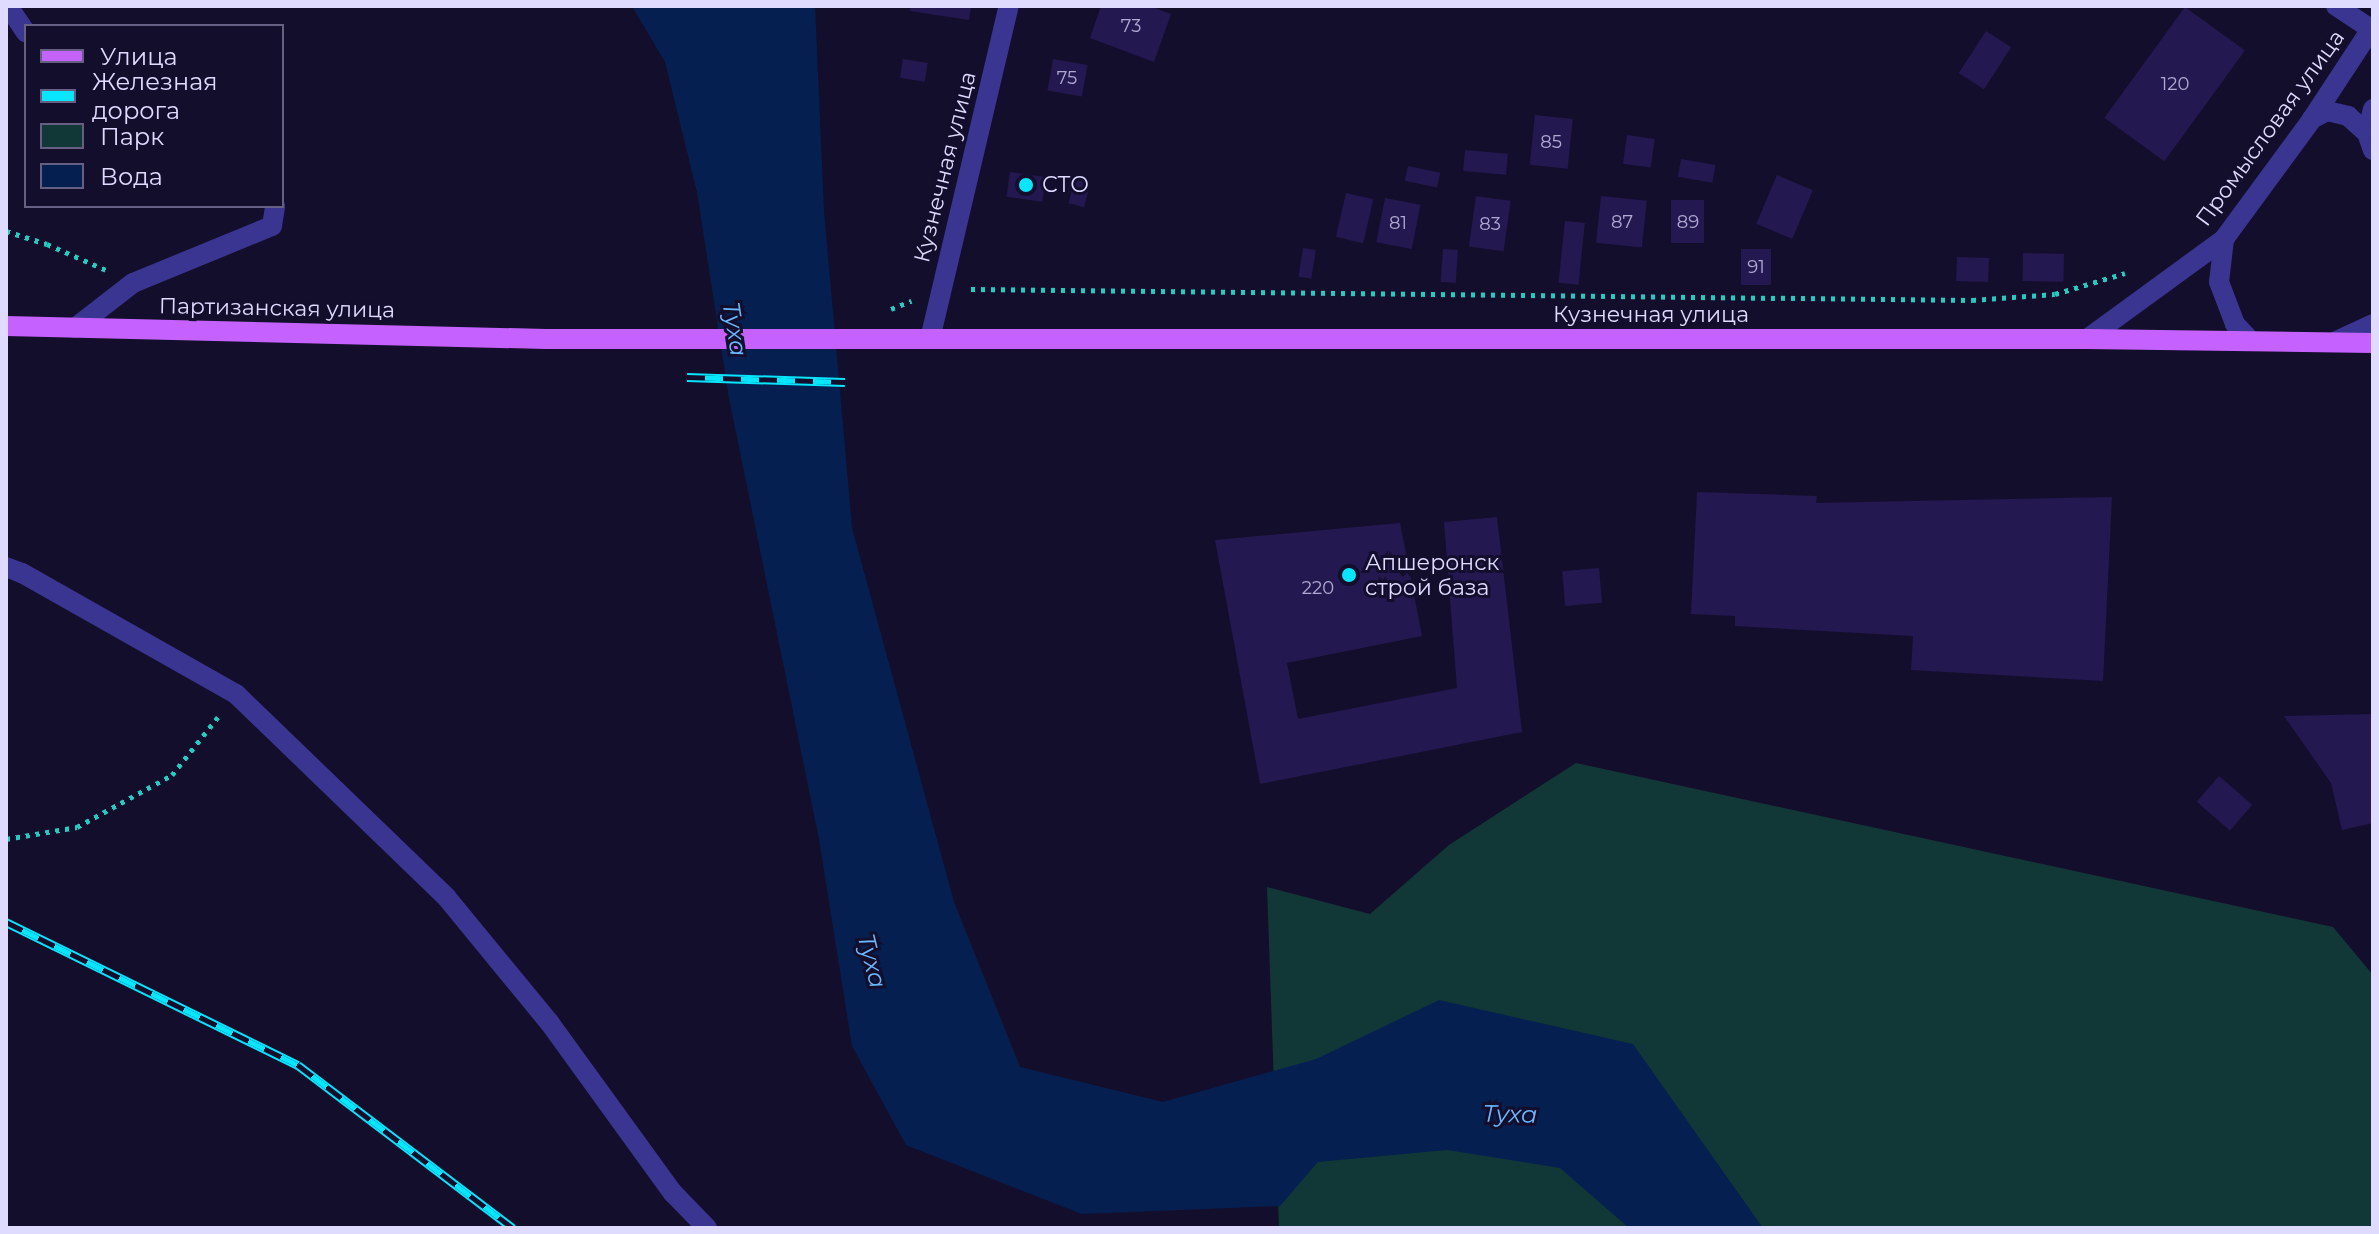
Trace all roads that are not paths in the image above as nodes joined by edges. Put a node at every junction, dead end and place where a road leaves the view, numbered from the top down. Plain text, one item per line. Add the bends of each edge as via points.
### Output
1 (8, 6) edge
2 (1009, 6) edge
3 (2336, 6) edge
4 (2372, 28) edge
5 (24, 30) edge
6 (2373, 109) edge
7 (2312, 119) junction
8 (2370, 142) edge
9 (275, 208) edge
10 (2224, 239) junction
11 (2373, 324) edge
12 (6, 326) edge
13 (75, 328) junction
14 (546, 339) joint
15 (930, 339) junction
16 (2087, 339) junction
17 (2251, 341) junction
18 (2334, 342) junction
19 (2373, 343) edge
20 (6, 567) edge
21 (707, 1228) edge

1 - 5 street
2 - 15 street, Кузнечная улица
3 - 4 street
4 - 7 street, Промысловая улица
6 - 8 street
7 - 8 street via 2327,111 2348,116
7 - 10 street, Промысловая улица
9 - 13 street via 272,226 133,283
10 - 16 street, Промысловая улица
10 - 17 street via 2219,282 2235,324
11 - 18 street
12 - 13 main road, Партизанская улица
13 - 14 main road, Партизанская улица
14 - 15 main road, Кузнечная улица
15 - 16 main road, Кузнечная улица
16 - 17 main road, Кузнечная улица
17 - 18 main road, Кузнечная улица
18 - 19 main road, Кузнечная улица
20 - 21 street via 236,694 447,898 549,1022 673,1193

